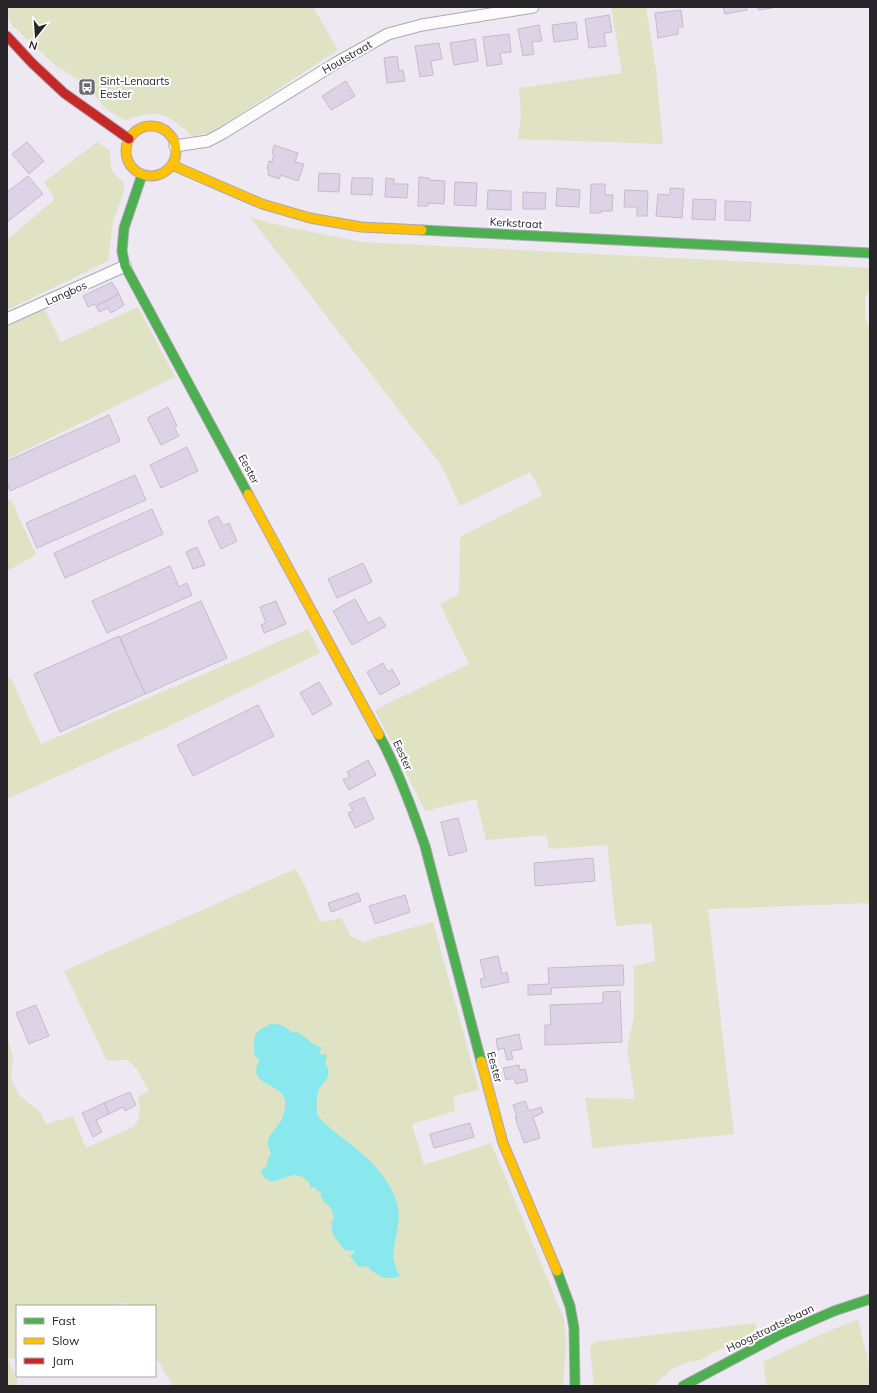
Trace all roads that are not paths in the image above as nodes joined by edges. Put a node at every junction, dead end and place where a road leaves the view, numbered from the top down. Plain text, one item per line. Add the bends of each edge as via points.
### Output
1 (533, 7) edge
2 (7, 36) edge
3 (129, 139) junction
4 (175, 146) junction
5 (172, 165) junction
6 (142, 175) junction
7 (870, 253) edge
8 (125, 266) junction
9 (7, 319) edge
10 (870, 1299) edge
11 (575, 1386) edge
12 (684, 1386) edge

1 - 4 street, Houtstraat via 422,25 388,34 223,133 208,140
2 - 3 main road via 64,93
3 - 4 main road via 139,129 157,127 169,134
3 - 6 main road via 126,147 127,160
4 - 5 main road via 176,156
5 - 6 main road via 161,174
5 - 7 main road, Kerkstraat via 262,204 310,218 361,227
6 - 8 main road, Eester via 124,228 122,251
8 - 9 street, Langbos
8 - 11 main road, Eester via 398,772 425,846 503,1143 570,1306 574,1328
10 - 12 main road, Hoogstraatsebaan via 780,1334

